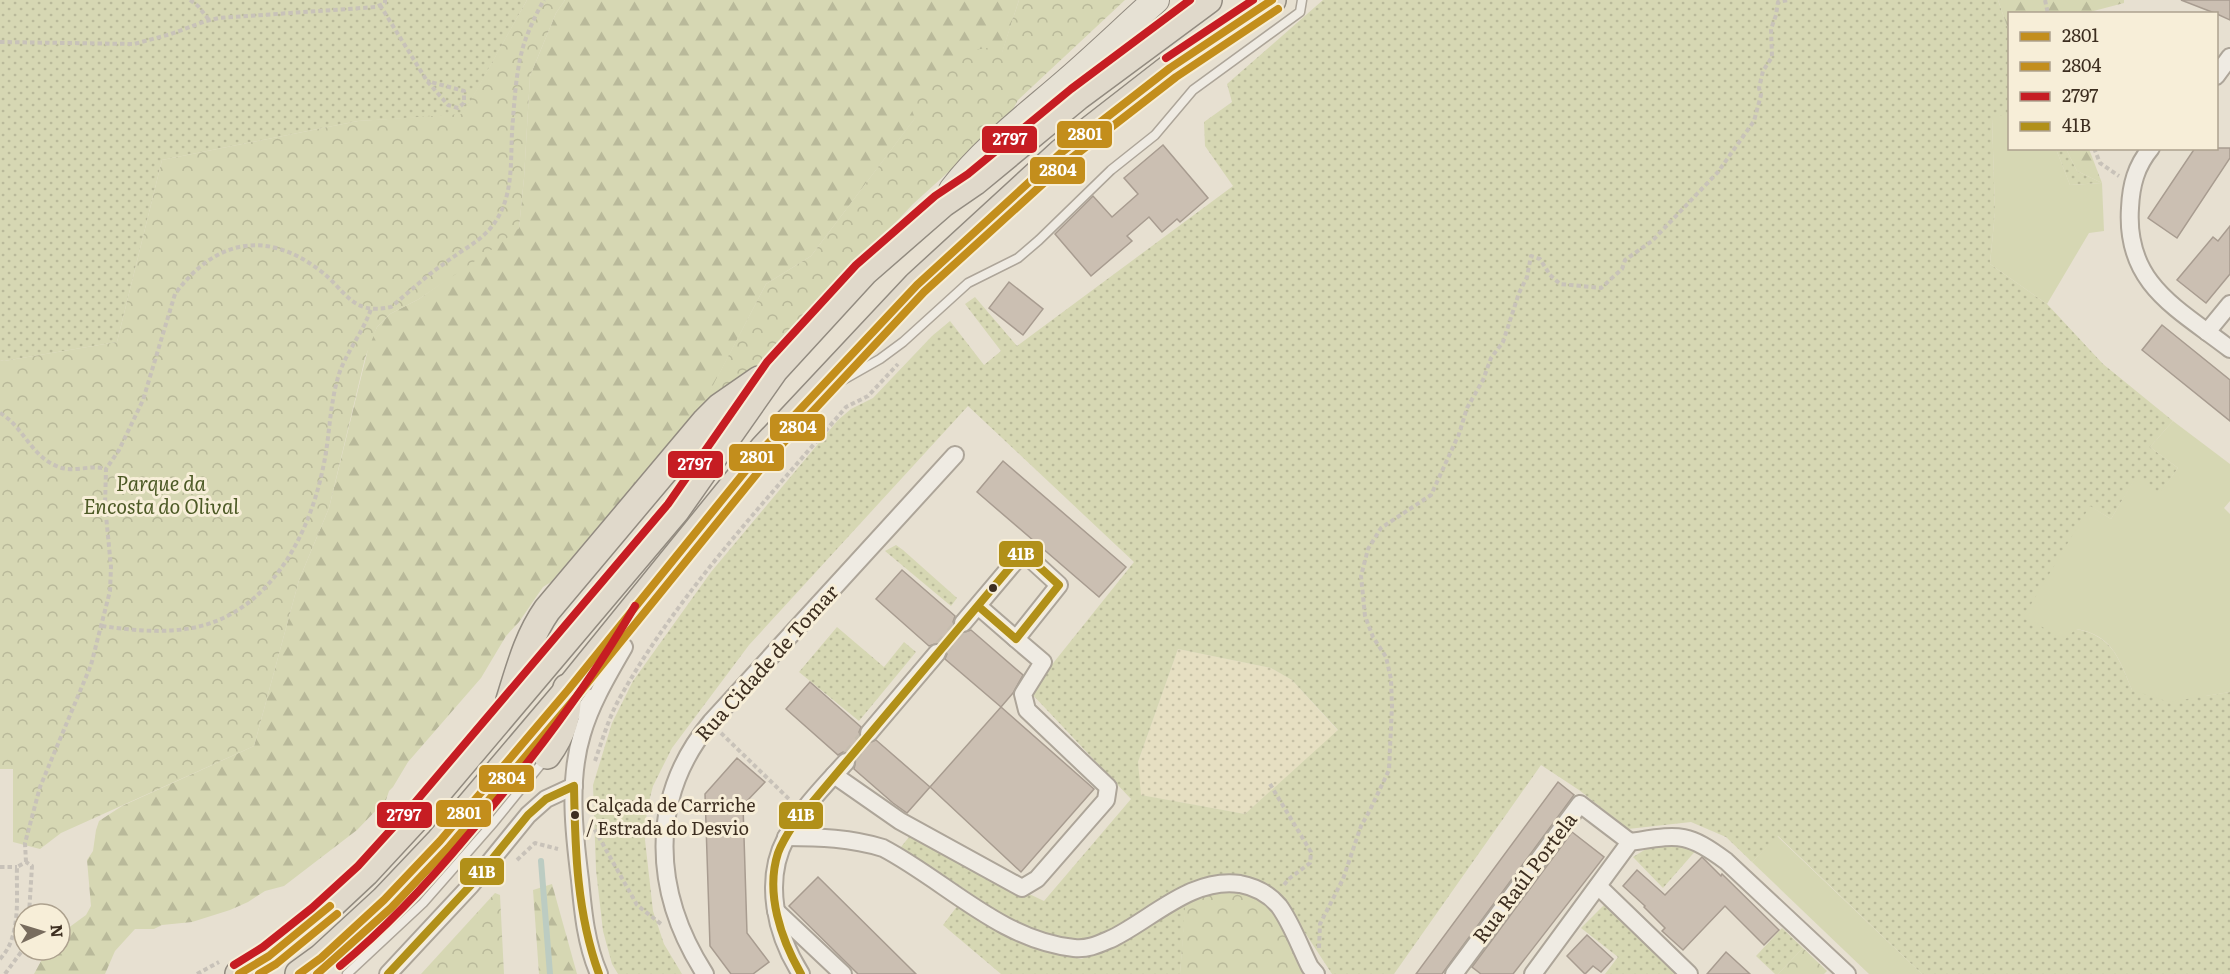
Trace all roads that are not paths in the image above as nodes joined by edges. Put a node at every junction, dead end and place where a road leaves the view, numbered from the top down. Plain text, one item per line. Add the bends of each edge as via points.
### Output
1 (1141, 0) edge
2 (1156, 0) edge
3 (1208, 0) edge
4 (1272, 0) edge
5 (1302, 0) edge
6 (2230, 57) edge
7 (2218, 75) edge
8 (1066, 82) junction
9 (2150, 150) edge
10 (942, 204) junction
11 (2230, 304) edge
12 (2207, 332) junction
13 (2230, 349) edge
14 (775, 369) junction
15 (796, 413) junction
16 (955, 454) dead end
17 (705, 522) junction
18 (575, 577) junction
19 (978, 606) junction
20 (963, 623) tunnel mouth
21 (1016, 639) junction
22 (562, 645) junction
23 (624, 647) junction
24 (937, 652) tunnel mouth
25 (568, 690) junction
26 (497, 723) junction
27 (869, 734) tunnel mouth
28 (547, 755) junction
29 (846, 762) tunnel mouth
30 (834, 775) junction
31 (574, 786) junction
32 (786, 837) junction
33 (1630, 842) junction
34 (1598, 886) junction
35 (777, 911) junction
36 (1313, 970) edge
37 (239, 974) edge
38 (299, 974) edge
39 (347, 974) edge
40 (388, 974) edge
41 (598, 974) edge
42 (705, 974) edge
43 (801, 974) edge
44 (843, 974) edge
45 (1454, 974) edge
46 (1533, 974) edge
47 (1689, 974) edge
48 (1847, 974) edge

1 - 8 lane via 1077,62
2 - 8 main road
3 - 10 highway
4 - 15 highway via 1170,68 1040,171 917,285
5 - 15 lane via 1300,12 1193,90 1155,135 1111,170 1025,252 968,283 903,342
6 - 7 street
8 - 10 main road via 966,172
9 - 12 street via 2133,183 2131,243 2139,267 2154,289
10 - 14 highway via 864,272
11 - 12 street
12 - 13 street
14 - 18 highway via 706,421
14 - 22 highway via 676,510
15 - 17 highway
16 - 42 street, Rua Cidade de Tomar via 711,722 682,765 669,802 665,855 676,921
17 - 23 highway via 653,596
17 - 25 highway
18 - 22 highway via 560,611
18 - 26 highway via 539,622 510,701
19 - 20 street
19 - 21 street
19 - 21 street via 1023,552 1059,585
21 - 30 street via 1043,662 1023,694 1028,710 1108,788 1106,800 1037,879 1022,888 900,821
22 - 25 highway
22 - 26 highway
23 - 28 lane
23 - 31 street via 599,690 582,735
24 - 27 street
25 - 28 highway via 564,723
25 - 38 highway via 440,841 384,900
26 - 37 highway via 365,873 319,916 269,956
28 - 39 lane via 423,903
29 - 30 street
30 - 32 street
31 - 40 street via 546,800 528,815 471,885
31 - 41 street via 585,929
32 - 35 street via 775,864
32 - 36 street via 820,837 883,848 1002,924 1029,937 1078,949 1109,939 1186,894 1229,882 1250,886 1267,894 1279,906
33 - 34 street
33 - 45 street, Rua Raúl Portela via 1580,804
33 - 48 street via 1673,836 1708,848
34 - 46 street
34 - 47 street
35 - 43 street via 782,937
35 - 44 street

